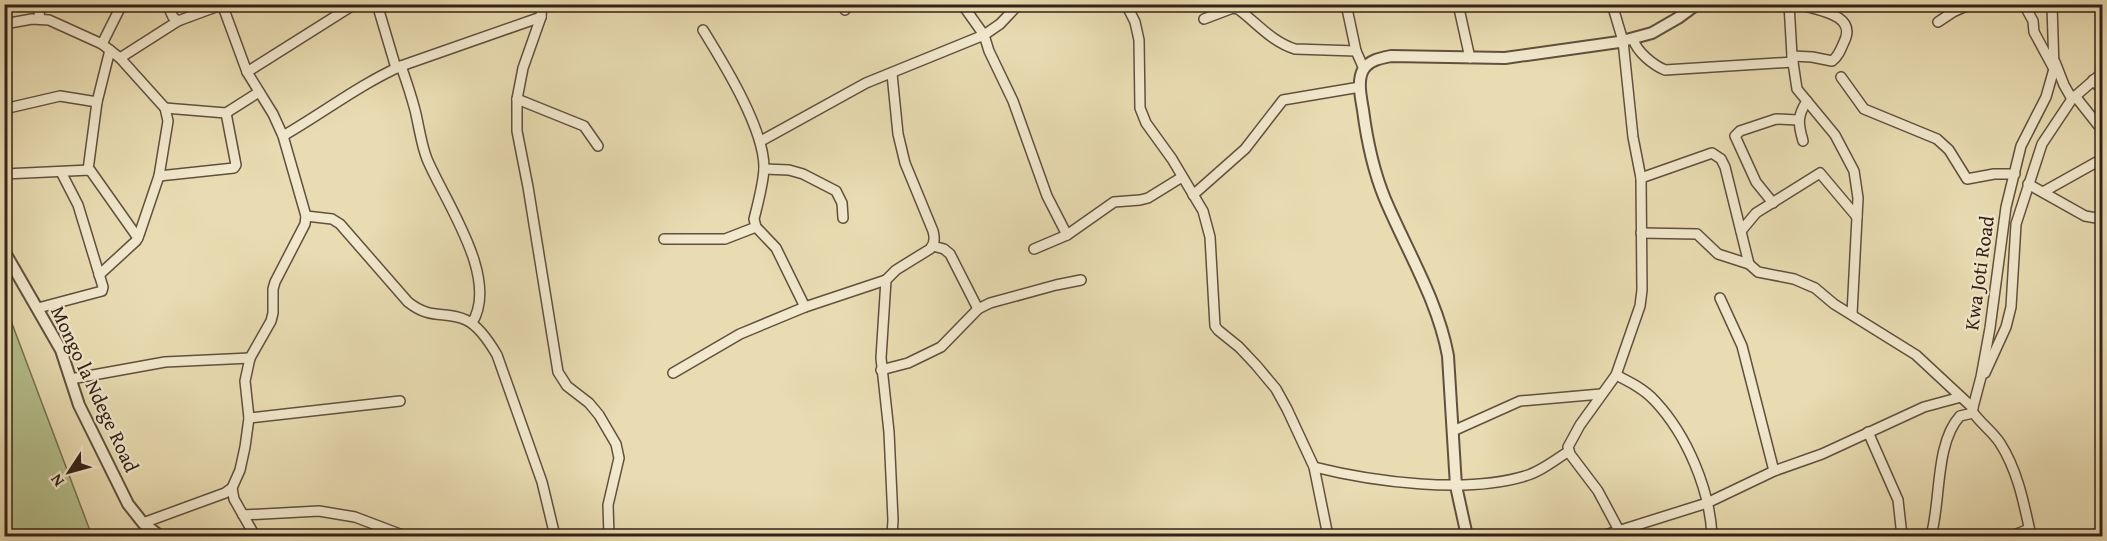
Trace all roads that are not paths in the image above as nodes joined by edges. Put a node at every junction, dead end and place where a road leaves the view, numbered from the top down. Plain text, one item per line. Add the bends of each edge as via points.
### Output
1 (38, 4) edge
2 (122, 4) edge
3 (167, 4) edge
4 (355, 4) edge
5 (377, 4) edge
6 (542, 4) edge
7 (962, 4) edge
8 (1019, 4) edge
9 (1126, 4) edge
10 (1346, 4) edge
11 (1458, 4) edge
12 (1612, 4) edge
13 (1696, 4) edge
14 (1789, 4) edge
15 (1798, 4) edge
16 (1971, 4) edge
17 (2026, 4) edge
18 (2052, 4) edge
19 (221, 5) edge
20 (541, 17) junction
21 (40, 19) junction
22 (1204, 19) dead end
23 (178, 21) junction
24 (1938, 22) dead end
25 (4, 24) edge
26 (703, 30) dead end
27 (984, 35) junction
28 (1628, 40) junction
29 (106, 47) junction
30 (1356, 51) junction
31 (120, 58) junction
32 (1470, 58) junction
33 (1792, 59) junction
34 (2054, 65) junction
35 (399, 67) junction
36 (1364, 69) junction
37 (247, 72) junction
38 (2103, 73) edge
39 (892, 74) junction
40 (1841, 77) dead end
41 (2093, 80) junction
42 (1360, 87) junction
43 (2103, 90) edge
44 (259, 92) junction
45 (2073, 97) junction
46 (517, 99) junction
47 (1807, 101) junction
48 (97, 102) junction
49 (165, 108) junction
50 (4, 109) edge
51 (226, 113) junction
52 (1798, 120) junction
53 (2103, 130) edge
54 (283, 136) junction
55 (761, 141) junction
56 (1803, 141) dead end
57 (598, 147) dead end
58 (2103, 159) edge
59 (764, 169) junction
60 (88, 170) junction
61 (61, 172) junction
62 (4, 174) edge
63 (2015, 174) junction
64 (159, 176) junction
65 (1182, 177) junction
66 (1641, 178) junction
67 (2028, 184) junction
68 (2043, 192) junction
69 (1193, 195) junction
70 (1773, 203) junction
71 (306, 216) junction
72 (1857, 217) junction
73 (843, 218) dead end
74 (2103, 219) edge
75 (756, 227) junction
76 (1741, 231) junction
77 (1641, 233) junction
78 (1067, 235) junction
79 (138, 238) junction
80 (664, 239) dead end
81 (933, 246) junction
82 (1034, 249) dead end
83 (4, 251) edge
84 (1749, 264) junction
85 (99, 275) junction
86 (886, 280) junction
87 (1081, 280) dead end
88 (1720, 298) dead end
89 (804, 307) junction
90 (38, 308) junction
91 (978, 309) junction
92 (1852, 314) junction
93 (472, 323) junction
94 (250, 358) junction
95 (881, 370) junction
96 (673, 373) dead end
97 (1616, 375) junction
98 (1981, 378) junction
99 (71, 379) junction
100 (1601, 394) junction
101 (1961, 398) junction
102 (400, 401) dead end
103 (1973, 411) junction
104 (249, 418) junction
105 (1453, 431) junction
106 (1868, 432) junction
107 (1569, 451) junction
108 (1314, 467) junction
109 (1774, 471) junction
110 (1456, 486) junction
111 (232, 488) junction
112 (1707, 503) junction
113 (243, 515) junction
114 (143, 522) junction
115 (1621, 533) edge
116 (2030, 533) edge
117 (403, 536) edge
118 (160, 537) edge
119 (255, 537) edge
120 (555, 537) edge
121 (609, 537) edge
122 (892, 537) edge
123 (1328, 537) edge
124 (1467, 537) edge
125 (1602, 537) edge
126 (1712, 537) edge
127 (1902, 537) edge
128 (1931, 537) edge
129 (2012, 537) edge

1 - 21 street
2 - 29 street
3 - 23 street
4 - 37 street
5 - 35 street
6 - 20 street
7 - 27 street
8 - 27 street
9 - 65 street via 1139,40 1143,118
10 - 30 street
11 - 32 street
12 - 28 street
13 - 28 street via 1665,26
14 - 33 street
15 - 33 street via 1838,16 1847,35 1832,62 1812,57
16 - 24 street
17 - 34 street via 2034,32
18 - 34 street, Kwa Joti Road
19 - 23 street
19 - 37 street
20 - 35 street
20 - 46 street
21 - 25 street
21 - 29 street via 68,27
22 - 30 street via 1233,8 1286,46
23 - 31 street
26 - 55 street
27 - 39 street
27 - 78 street via 1047,196
28 - 32 street via 1505,58
28 - 33 street via 1665,70
28 - 66 street via 1633,137
29 - 31 street
29 - 48 street
30 - 36 street
31 - 49 street
32 - 36 street via 1391,56
33 - 47 street via 1797,89
34 - 45 street
34 - 63 street, Kwa Joti Road via 2046,97 2021,146
35 - 54 street
35 - 93 street via 428,161 468,245 479,279 479,309
36 - 42 street
37 - 44 street
38 - 41 street
39 - 55 street via 842,95
39 - 81 street via 904,163 933,231
40 - 63 street via 1864,110 1937,139 1967,179
41 - 43 street
41 - 45 street
42 - 69 street via 1283,100 1245,149
42 - 105 street via 1376,174 1445,339
44 - 51 street
44 - 54 street
45 - 53 street
45 - 67 street via 2042,144
46 - 57 street via 584,126
46 - 121 street via 517,131 558,372 567,386 599,415 618,454 608,505
47 - 52 street
47 - 72 street via 1847,154 1855,177
48 - 50 street via 60,96
48 - 60 street
49 - 51 street
49 - 64 street via 168,121
51 - 64 street via 234,168
52 - 56 street
52 - 70 street via 1776,118 1740,130 1735,136 1752,174
54 - 71 street
55 - 59 street
58 - 68 street
59 - 73 street via 803,174 836,191
59 - 75 street via 754,219
60 - 61 street
60 - 79 street via 96,175
61 - 62 street
61 - 85 street via 78,205
63 - 98 street, Kwa Joti Road via 2006,207
64 - 79 street
65 - 69 street
65 - 78 street via 1148,198 1114,202
66 - 76 street via 1712,153 1717,155 1725,167
66 - 77 street
67 - 68 street
67 - 98 street via 2016,224 2011,307
68 - 74 street via 2085,216
69 - 108 street via 1210,237 1215,326 1276,389
70 - 72 street via 1820,173
70 - 76 street via 1756,213
71 - 93 street via 332,219 340,224 418,309
71 - 94 street via 273,289 271,321
72 - 92 street
75 - 80 street via 725,238
75 - 89 street via 776,248
76 - 84 street
77 - 84 street via 1697,234 1718,254
77 - 97 street via 1640,306
78 - 82 street
79 - 85 street
81 - 86 street
81 - 91 street via 950,254
83 - 90 street, Mongo la Ndege Road
84 - 92 street via 1762,273 1807,284
85 - 90 street via 102,291
86 - 89 street
86 - 95 street
87 - 91 street
88 - 109 street via 1742,346
89 - 96 street via 740,334
90 - 99 street, Mongo la Ndege Road via 61,350
91 - 95 street via 941,347 916,360
92 - 101 street via 1916,354
93 - 120 street via 496,355 542,482
94 - 99 street via 165,362
94 - 104 street via 245,381
95 - 122 street via 889,432
97 - 100 street
97 - 112 street via 1639,387 1666,415 1683,440
98 - 103 street, Kwa Joti Road
99 - 114 street, Mongo la Ndege Road via 79,405 128,504
100 - 105 street via 1520,400
100 - 107 street via 1568,444
101 - 103 street
101 - 106 street via 1924,407
102 - 104 street
103 - 116 street via 1996,437 2013,468
103 - 128 street via 1960,416 1949,435 1940,464 1938,510
104 - 111 street via 240,470
105 - 110 street
106 - 109 street
106 - 127 street via 1898,500
107 - 110 street via 1527,476
107 - 115 street via 1598,491
108 - 110 street via 1350,476
108 - 123 street
109 - 112 street
110 - 124 street
111 - 113 street
111 - 114 street
112 - 115 street
112 - 126 street
113 - 117 street via 319,511 356,518
113 - 119 street
114 - 118 street, Mongo la Ndege Road
115 - 125 street
116 - 129 street

